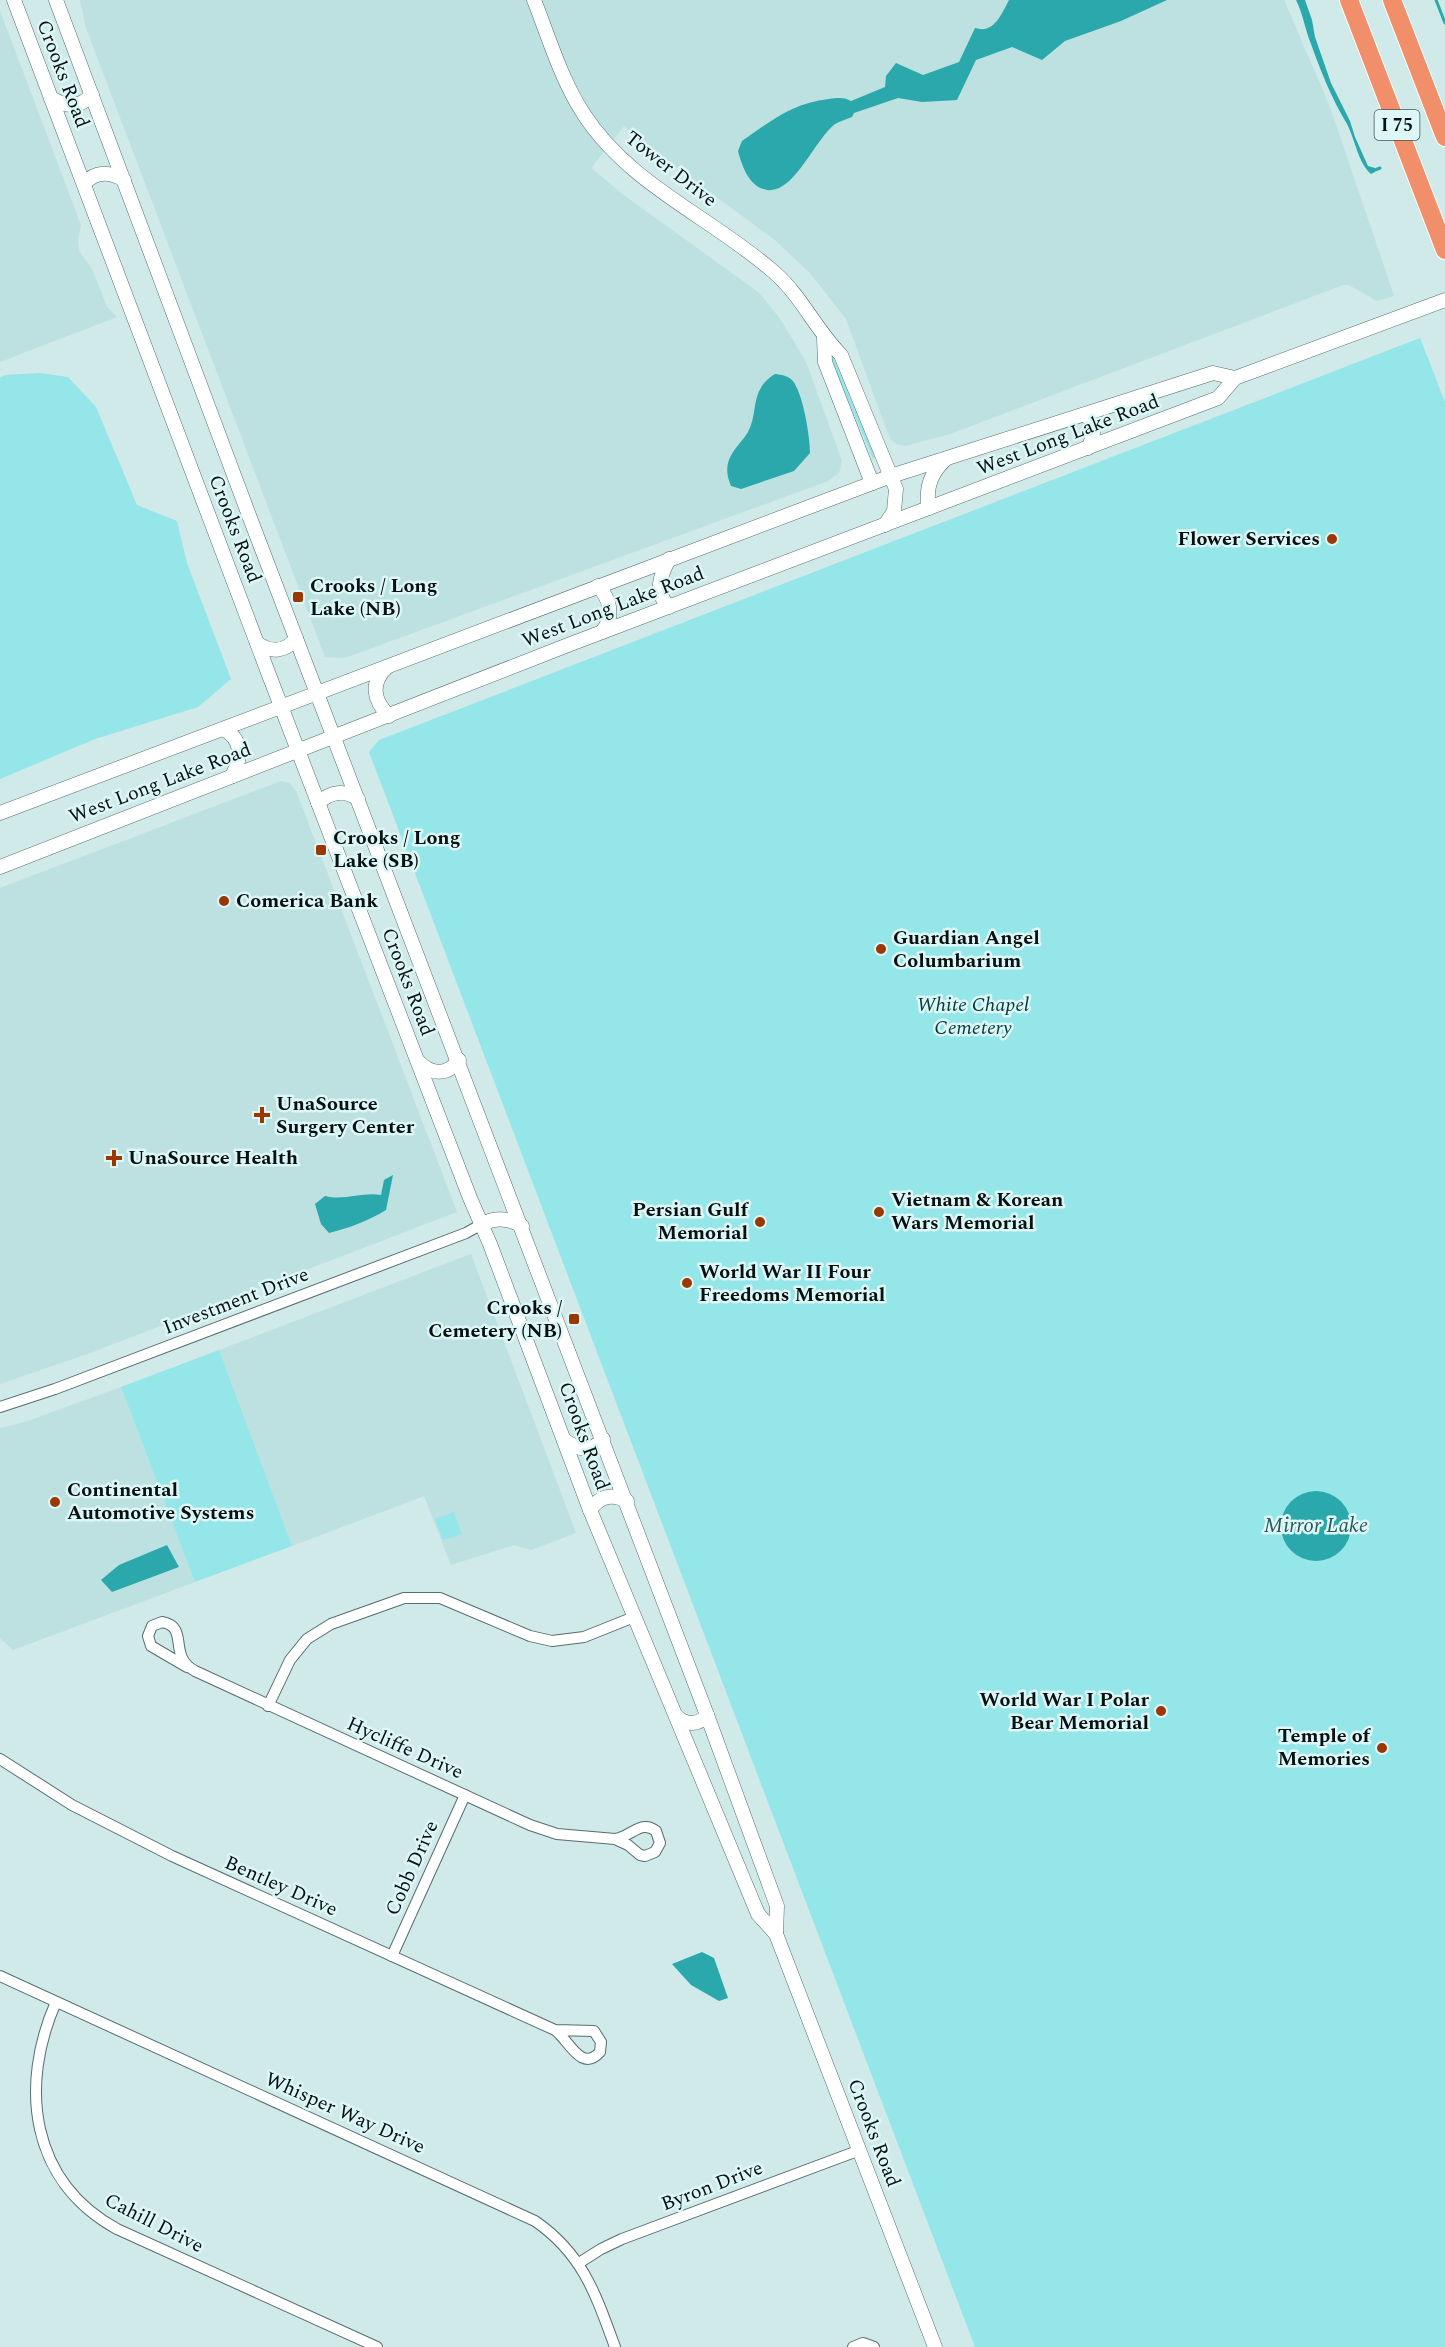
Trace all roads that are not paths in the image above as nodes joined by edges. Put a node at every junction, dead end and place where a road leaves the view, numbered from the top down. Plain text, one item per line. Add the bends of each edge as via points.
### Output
1 (14, 0) edge
2 (56, 0) edge
3 (534, 0) edge
4 (1349, 0) edge
5 (1392, 0) edge
6 (92, 95) junction
7 (51, 98) junction
8 (1445, 137) edge
9 (124, 180) junction
10 (84, 184) junction
11 (1445, 250) edge
12 (1445, 300) edge
13 (824, 338) junction
14 (1235, 378) junction
15 (1086, 414) junction
16 (1088, 448) junction
17 (948, 458) junction
18 (891, 476) junction
19 (872, 483) junction
20 (929, 508) junction
21 (885, 525) junction
22 (669, 559) junction
23 (598, 586) junction
24 (669, 606) junction
25 (602, 632) junction
26 (296, 638) junction
27 (257, 643) junction
28 (387, 667) junction
29 (317, 693) junction
30 (281, 707) junction
31 (389, 716) junction
32 (223, 729) junction
33 (334, 737) junction
34 (298, 750) junction
35 (232, 776) junction
36 (358, 799) junction
37 (318, 803) junction
38 (0, 813) edge
39 (0, 867) edge
40 (459, 1060) junction
41 (418, 1061) junction
42 (482, 1224) junction
43 (522, 1226) junction
44 (0, 1407) edge
45 (603, 1439) junction
46 (564, 1440) junction
47 (627, 1501) junction
48 (590, 1510) junction
49 (634, 1617) junction
50 (187, 1667) junction
51 (268, 1706) junction
52 (707, 1715) junction
53 (676, 1716) junction
54 (0, 1759) edge
55 (465, 1795) junction
56 (615, 1839) dead end
57 (776, 1934) junction
58 (392, 1956) junction
59 (0, 1976) edge
60 (56, 2002) junction
61 (555, 2030) dead end
62 (860, 2150) junction
63 (579, 2263) junction
64 (377, 2347) edge
65 (615, 2347) edge
66 (853, 2347) edge
67 (874, 2347) edge
68 (935, 2347) edge

1 - 7 main road, Crooks Road
2 - 6 main road, Crooks Road
3 - 13 main road, Tower Drive via 574,98 603,140 651,183 777,274 801,301
4 - 11 highway, I 75
5 - 8 highway, I 75
6 - 7 main road via 74,105 60,104
6 - 9 main road, Crooks Road
7 - 10 main road, Crooks Road
9 - 10 main road via 98,174
9 - 26 main road, Crooks Road
10 - 27 main road, Crooks Road
12 - 14 main road, West Long Lake Road
13 - 18 main road, Tower Drive via 841,355
13 - 19 main road, Tower Drive via 825,362
14 - 15 main road, West Long Lake Road via 1213,373
14 - 16 main road, West Long Lake Road via 1218,398
15 - 16 main road via 1094,434
15 - 17 main road, West Long Lake Road
16 - 20 main road, West Long Lake Road
17 - 18 main road, West Long Lake Road
17 - 20 main road via 929,483
18 - 19 main road, West Long Lake Road
18 - 21 main road, Tower Drive via 896,503
19 - 22 main road, West Long Lake Road
20 - 21 main road, West Long Lake Road
21 - 24 main road, West Long Lake Road
22 - 23 main road, West Long Lake Road
22 - 24 main road via 659,586 661,597
23 - 25 main road via 610,608 609,621
23 - 28 main road, West Long Lake Road
24 - 25 main road, West Long Lake Road
25 - 31 main road, West Long Lake Road
26 - 27 main road via 288,647 276,650
26 - 29 main road, Crooks Road
27 - 30 main road, Crooks Road
28 - 29 main road, West Long Lake Road
28 - 31 main road via 377,678 375,690 377,701
29 - 30 main road, West Long Lake Road
29 - 33 main road, Crooks Road
30 - 32 main road, West Long Lake Road
30 - 34 main road, Crooks Road
31 - 33 main road, West Long Lake Road
32 - 35 main road via 234,737 240,749
32 - 38 main road, West Long Lake Road
33 - 34 main road, West Long Lake Road
33 - 36 main road, Crooks Road
34 - 35 main road, West Long Lake Road
34 - 37 main road, Crooks Road
35 - 39 main road, West Long Lake Road
36 - 37 main road via 352,794 337,793
36 - 40 main road, Crooks Road
37 - 41 main road, Crooks Road
40 - 41 main road via 450,1070 439,1073
40 - 43 main road, Crooks Road
41 - 42 main road, Crooks Road
42 - 43 main road via 504,1219
42 - 44 street, Investment Drive via 358,1275
42 - 46 main road, Crooks Road
43 - 45 main road, Crooks Road
45 - 46 main road via 584,1449
45 - 47 main road, Crooks Road
46 - 48 main road, Crooks Road
47 - 48 main road via 606,1497
47 - 52 main road, Crooks Road
48 - 49 main road, Crooks Road
49 - 51 street via 584,1637 552,1641 530,1636 447,1600 426,1596 404,1598 341,1620 307,1639 290,1660
49 - 53 main road, Crooks Road
50 - 50 street, Hycliffe Drive via 151,1646 148,1636 152,1626 162,1622 176,1629 180,1657
50 - 51 street, Hycliffe Drive
51 - 55 street, Hycliffe Drive
52 - 53 main road via 690,1723
52 - 57 main road, Crooks Road via 777,1906
53 - 57 main road, Crooks Road via 758,1914
54 - 58 street, Bentley Drive via 119,1830
55 - 56 street, Hycliffe Drive via 550,1832
55 - 58 street, Cobb Drive
57 - 62 main road, Crooks Road
58 - 61 street, Bentley Drive
59 - 60 street, Whisper Way Drive
60 - 63 street, Whisper Way Drive via 521,2214 548,2230
60 - 64 street, Cahill Drive via 39,2054 38,2120 48,2156 79,2202 117,2229
62 - 63 street, Byron Drive via 622,2239
62 - 68 main road, Crooks Road
63 - 65 street, Whisper Way Drive
66 - 67 street via 862,2343

